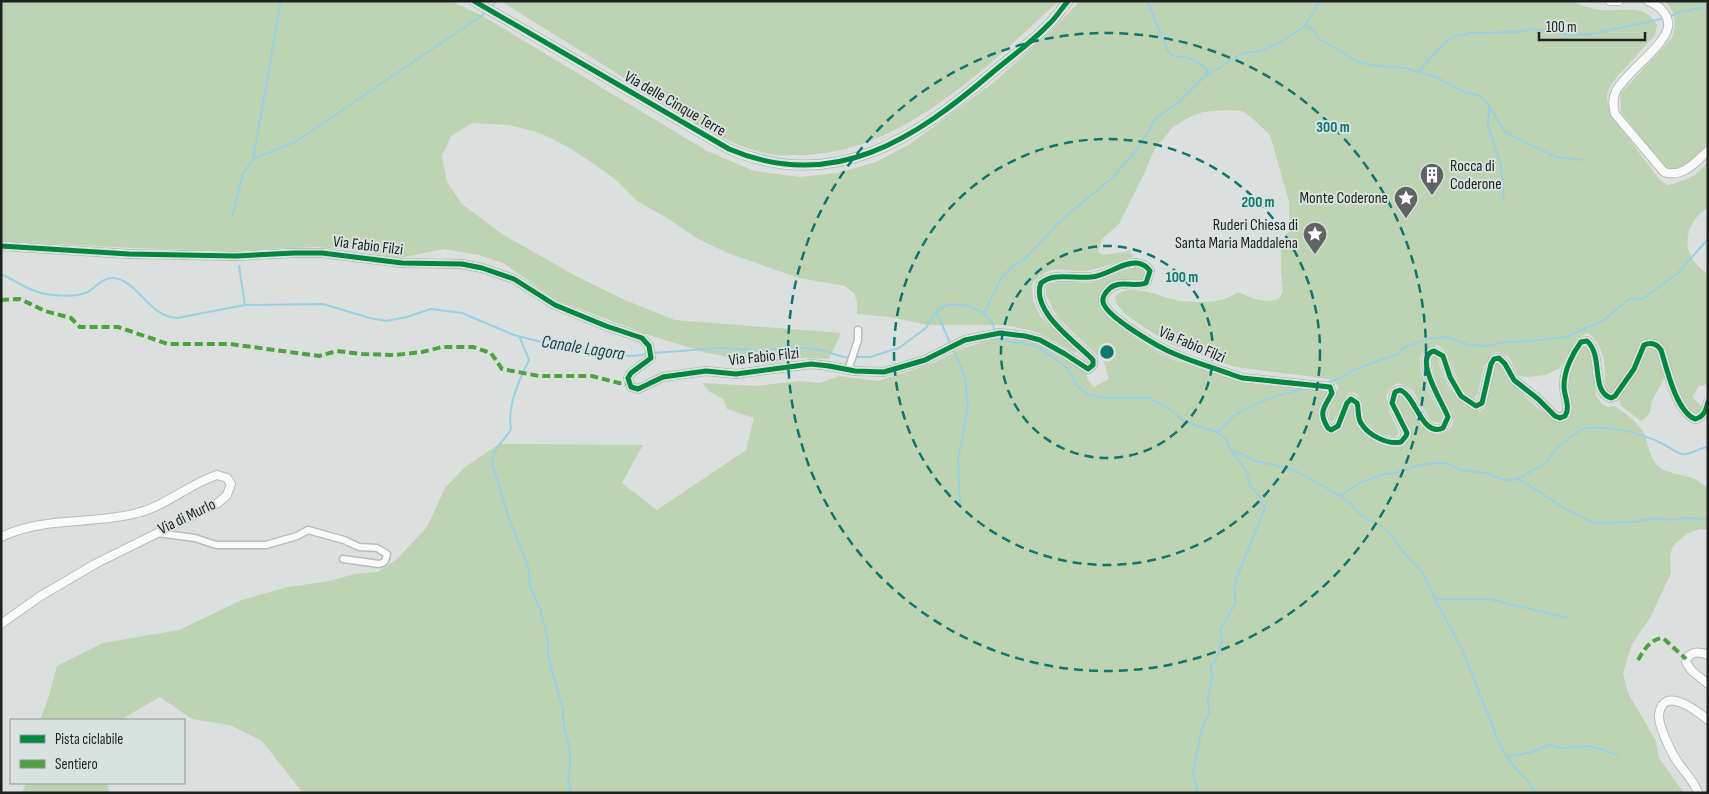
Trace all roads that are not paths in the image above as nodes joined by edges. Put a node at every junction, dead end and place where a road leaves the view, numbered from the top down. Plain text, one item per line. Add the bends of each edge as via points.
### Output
1 (474, 1) edge
2 (1068, 1) edge
3 (1610, 1) edge
4 (1619, 1) edge
5 (1648, 1) edge
6 (1708, 151) edge
7 (1, 246) edge
8 (858, 330) dead end
9 (850, 366) junction
10 (1708, 402) edge
11 (155, 532) junction
12 (1, 537) edge
13 (343, 559) dead end
14 (1, 624) edge
15 (1708, 655) edge
16 (1708, 684) edge
17 (1708, 720) edge
18 (1698, 793) edge

1 - 2 main road, Via delle Cinque Terre via 729,150 767,162 797,166 856,159 924,126 1049,25
3 - 4 street
5 - 6 street via 1665,14 1668,28 1616,90 1615,114 1664,172 1683,172
7 - 9 street, Via Fabio Filzi via 129,254 236,256 322,253 402,263 462,264 490,270 514,279 554,306 646,341 651,358 629,376 628,381 631,388 638,390 663,378 706,371 736,374 811,364
8 - 9 street
9 - 10 street, Via Fabio Filzi via 878,373 890,371 925,360 966,340 1000,333 1040,340 1090,368 1093,360 1048,316 1040,300 1041,283 1052,278 1091,277 1139,264 1150,271 1146,283 1116,284 1105,294 1105,307 1114,316 1175,354 1242,378 1330,387 1332,393 1322,416 1331,430 1338,426 1351,399 1357,403 1359,418 1367,430 1390,442 1401,442 1406,433 1392,403 1395,392 1400,390 1409,396 1427,425 1439,430 1443,428 1448,417 1427,369 1427,356 1435,351 1443,356 1457,390 1476,406 1483,402 1491,364 1499,358 1514,380 1555,416 1563,418 1568,407 1565,378 1581,342 1585,340 1591,344 1596,354 1599,386 1608,398 1615,396 1634,369 1644,345 1651,344 1660,350 1677,396 1688,415 1695,419 1701,417
11 - 12 street, Via di Murlo via 224,499 231,488 230,481 221,475 213,477 136,514 36,526
11 - 13 street via 216,545 266,545 308,530 360,548 377,548 387,554 386,560 379,564
11 - 14 street, Via di Murlo via 39,597
15 - 16 street via 1693,652 1686,662
17 - 18 street via 1690,706 1675,701 1664,705 1659,715 1672,753

